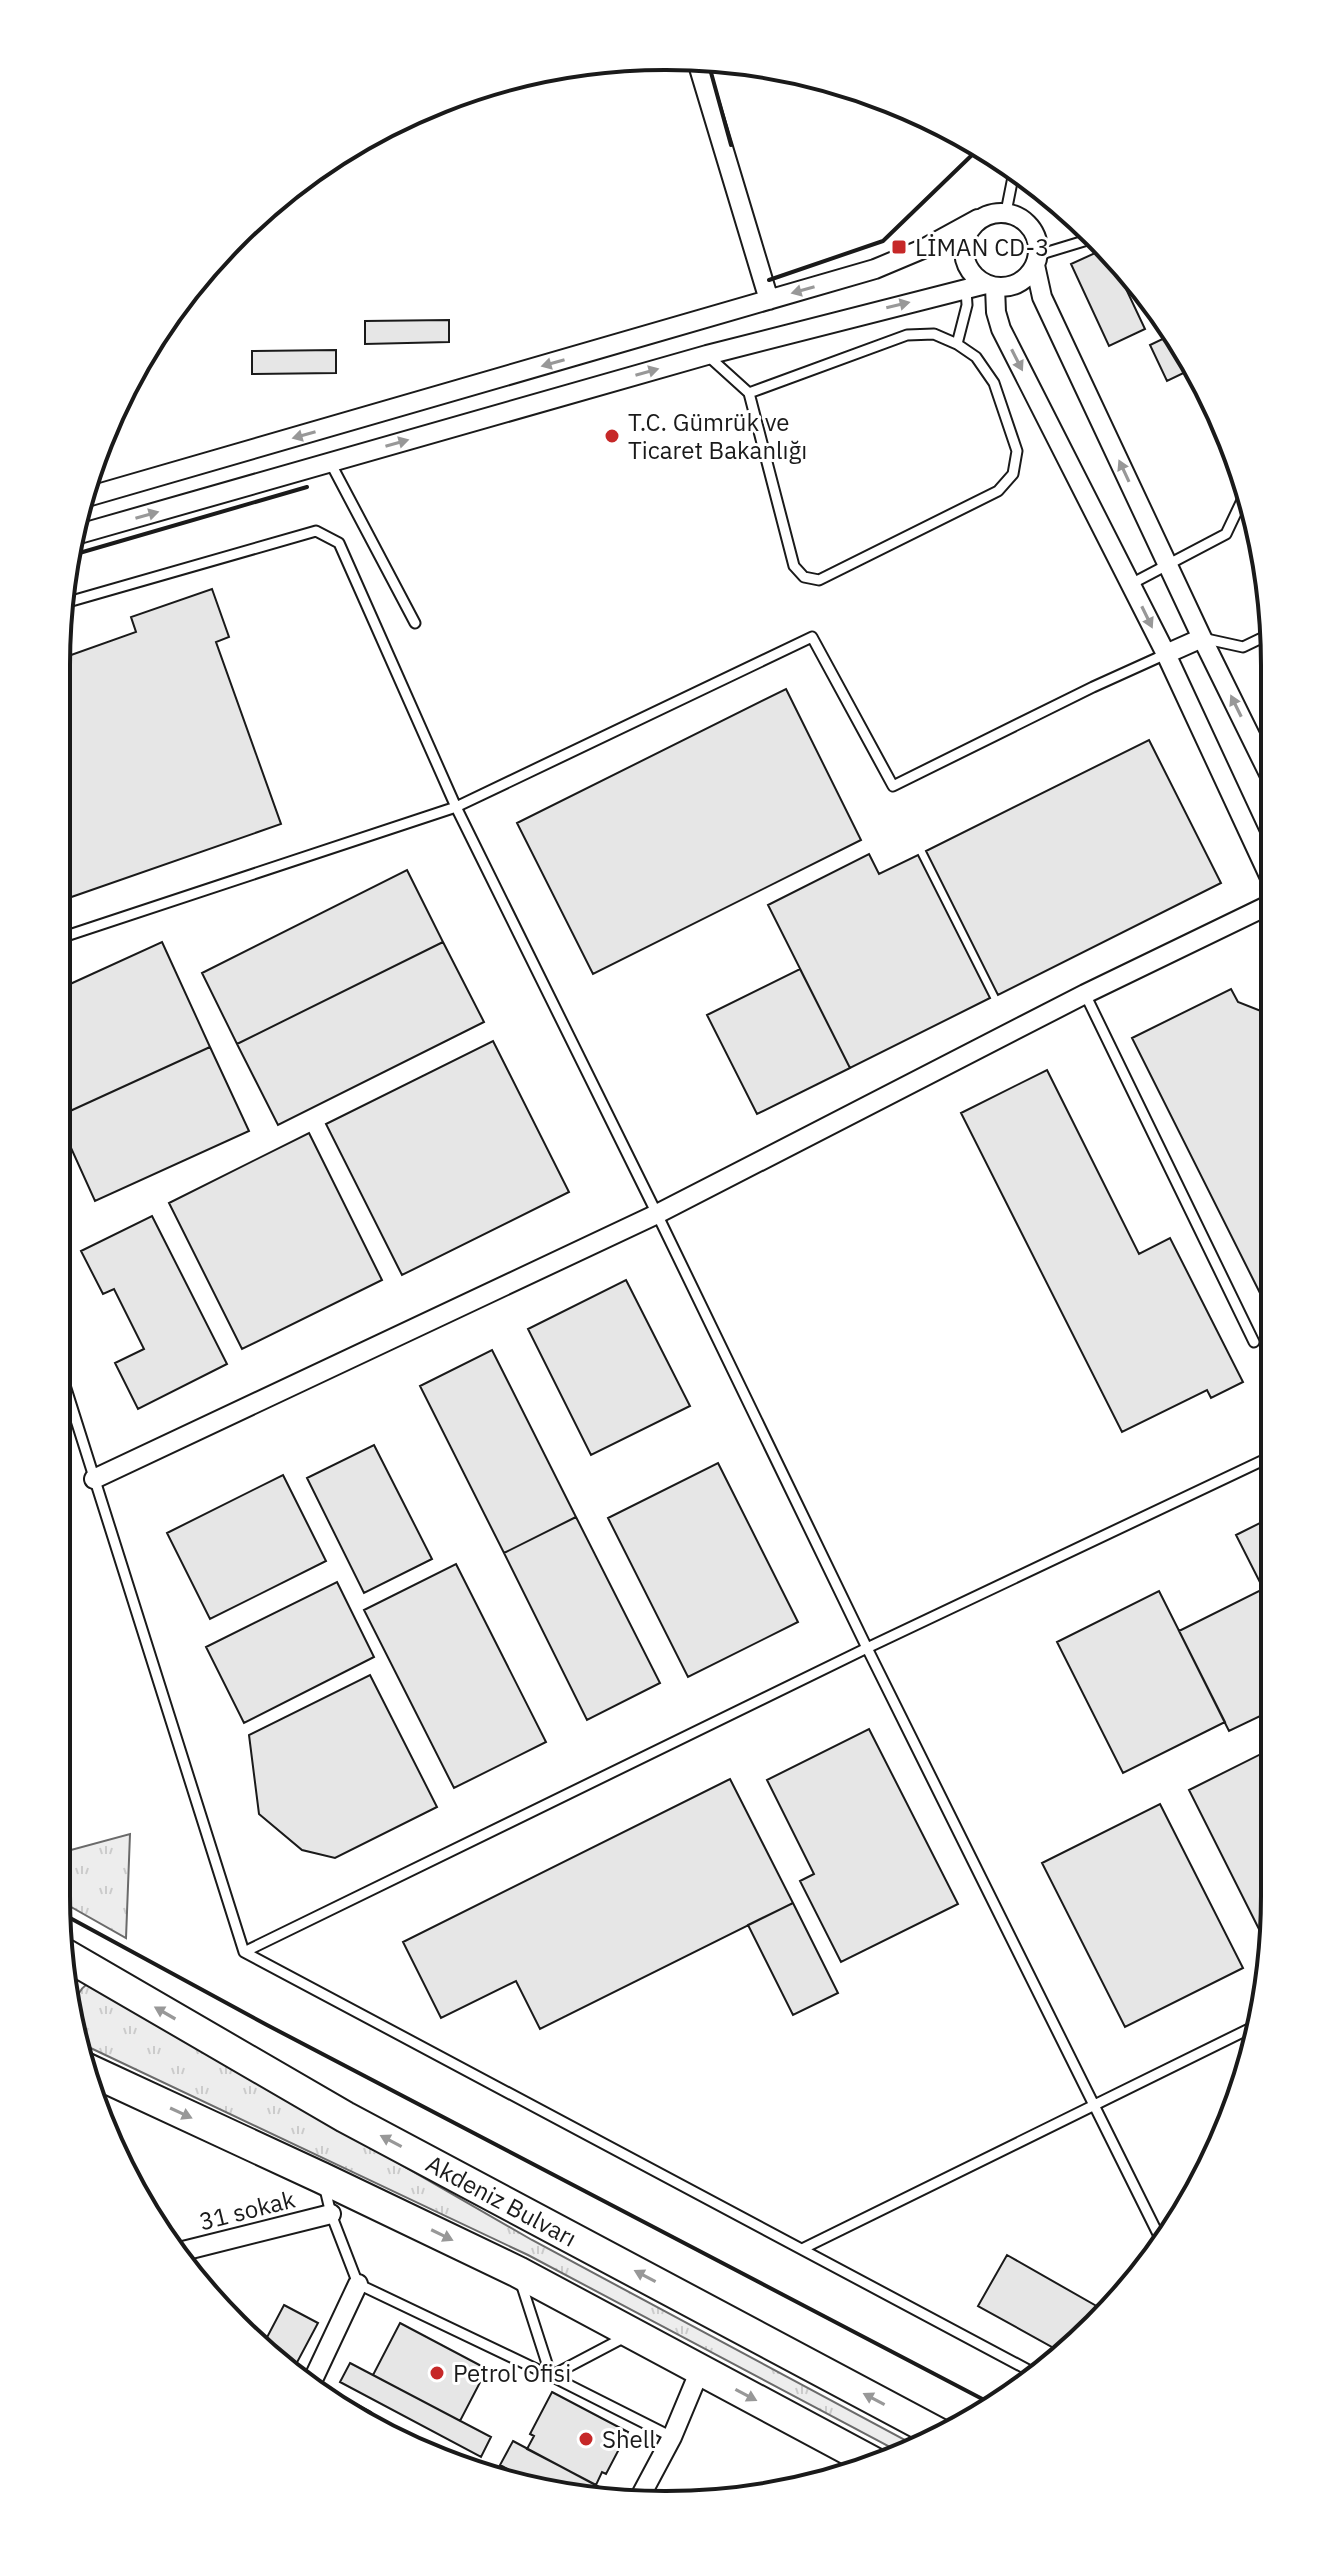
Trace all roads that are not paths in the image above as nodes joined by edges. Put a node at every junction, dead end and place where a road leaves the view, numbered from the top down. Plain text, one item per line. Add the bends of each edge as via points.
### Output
1 (700, 71) edge
2 (1012, 182) edge
3 (1006, 212) junction
4 (978, 219) junction
5 (1084, 242) edge
6 (1037, 260) junction
7 (990, 285) junction
8 (966, 290) junction
9 (769, 300) junction
10 (957, 344) junction
11 (707, 355) junction
12 (749, 393) junction
13 (330, 462) junction
14 (95, 495) edge
15 (1239, 506) edge
16 (85, 532) edge
17 (1168, 564) junction
18 (1131, 584) junction
19 (74, 600) edge
20 (415, 623) dead end
21 (1202, 638) junction
22 (1260, 639) edge
23 (1166, 654) junction
24 (1261, 758) edge
25 (456, 807) junction
26 (1261, 858) edge
27 (1261, 909) edge
28 (70, 935) edge
29 (1085, 994) junction
30 (657, 1214) junction
31 (1254, 1342) dead end
32 (70, 1402) edge
33 (1261, 1461) edge
34 (94, 1479) junction
35 (867, 1648) junction
36 (244, 1952) junction
37 (74, 1959) edge
38 (1246, 2030) edge
39 (98, 2074) edge
40 (1094, 2104) junction
41 (322, 2178) junction
42 (331, 2214) junction
43 (1157, 2232) edge
44 (802, 2249) junction
45 (187, 2250) edge
46 (518, 2272) junction
47 (358, 2284) junction
48 (631, 2334) junction
49 (1027, 2369) edge
50 (700, 2370) junction
51 (315, 2376) edge
52 (551, 2376) junction
53 (930, 2429) edge
54 (672, 2437) junction
55 (863, 2457) edge
56 (644, 2490) edge

1 - 9 street
2 - 3 lane
3 - 4 street
3 - 6 street via 1034,232
4 - 7 street via 963,248 969,270
4 -> 9 street via 875,269
5 - 6 lane
6 - 7 street via 1019,283
17 -> 6 street via 1042,297
7 - 8 street
7 -> 18 street via 1001,329
8 - 10 lane
11 -> 8 street
9 -> 14 street
10 - 12 lane via 934,334 907,335
10 - 12 lane via 976,357 994,383 1017,451 1013,474 998,491 819,580 804,577 794,566
11 - 12 lane
13 -> 11 street
16 -> 13 street
13 - 20 lane
15 - 17 lane via 1226,534
17 - 18 lane
17 - 21 street
18 -> 23 street
19 - 25 lane via 316,531 339,543
21 - 22 lane via 1243,647
21 - 23 street
24 -> 21 street
23 - 25 lane via 893,786 812,637
23 - 26 street
25 - 28 lane
25 - 30 lane
27 - 29 street
29 - 30 street
29 - 31 lane
30 - 34 street
30 - 35 lane
32 - 34 lane
33 - 35 lane
34 - 36 lane
35 - 36 lane
35 - 40 lane
36 - 44 lane
53 -> 37 main road, Akdeniz Bulvarı via 345,2117
38 - 40 lane
39 -> 41 main road
40 - 43 lane
40 - 44 lane
41 - 42 lane
41 -> 46 main road
42 - 45 street, 31 sokak
42 - 47 lane
44 - 49 lane
46 - 48 main road
46 - 52 lane
47 - 51 street
47 - 52 lane
48 - 50 main road
48 - 52 lane
50 - 54 street
50 -> 55 main road
52 - 54 lane
54 - 56 street

